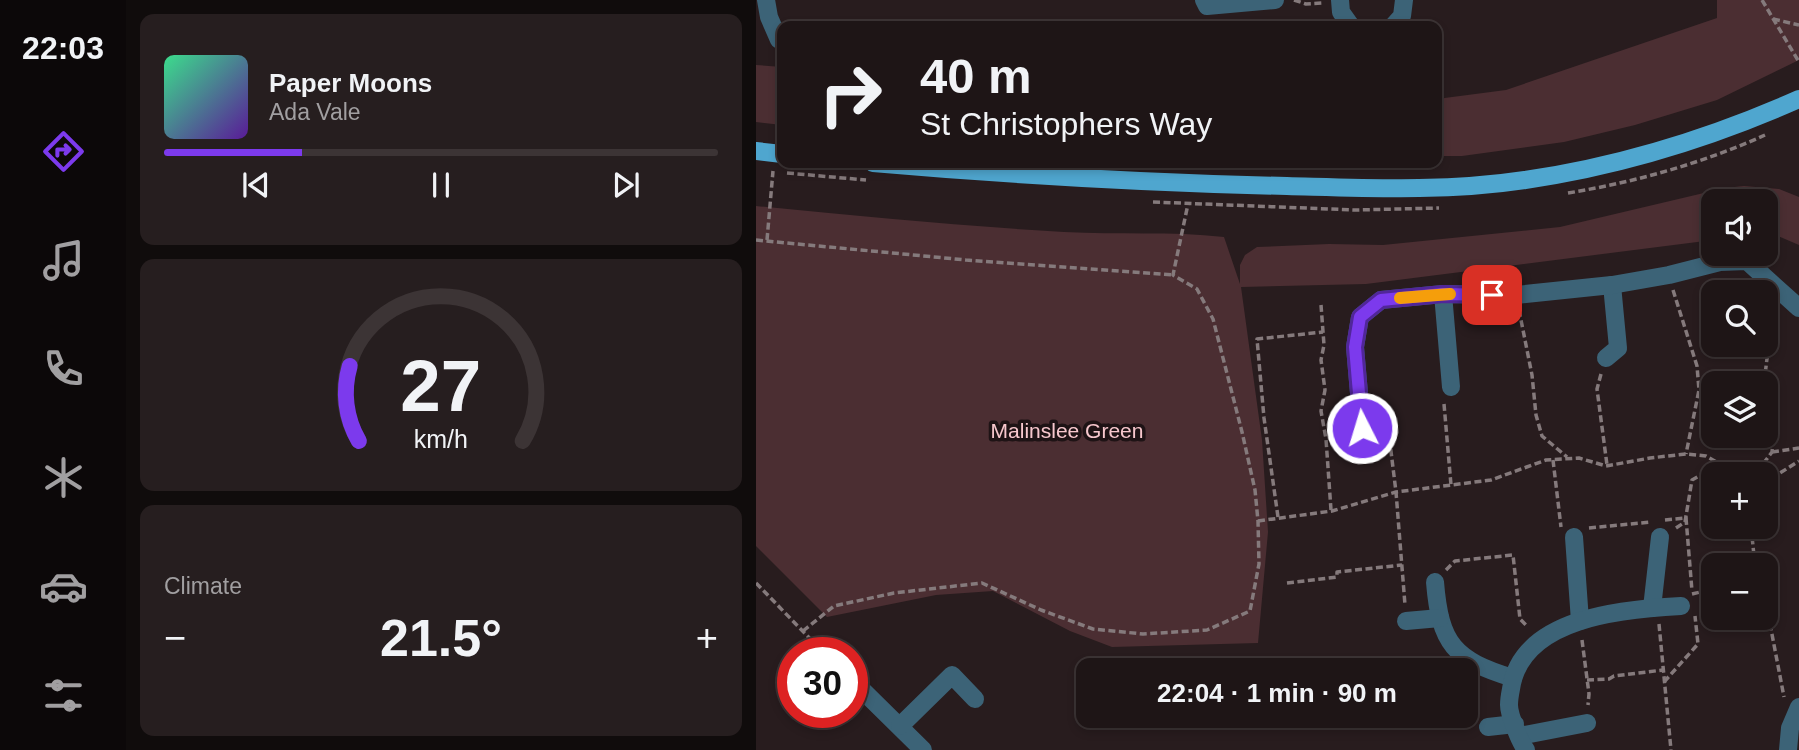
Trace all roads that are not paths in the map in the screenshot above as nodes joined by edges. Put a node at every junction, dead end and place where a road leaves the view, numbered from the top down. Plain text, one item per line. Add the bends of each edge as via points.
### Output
1 (766, 0) edge
2 (1275, 0) edge
3 (1404, 0) edge
4 (1334, 2) edge
5 (1206, 3) edge
6 (1347, 21) edge
7 (1398, 21) edge
8 (777, 35) edge
9 (1799, 99) edge
10 (756, 151) edge
11 (777, 153) edge
12 (928, 168) edge
13 (1612, 285) junction
14 (1443, 294) junction
15 (1799, 308) edge
16 (1606, 358) road end
17 (1451, 387) road end
18 (1362, 428) road end
19 (1574, 537) road end
20 (1660, 537) road end
21 (1435, 582) road end
22 (1681, 606) dead end
23 (1655, 608) junction
24 (1440, 618) junction
25 (1406, 621) road end
26 (1580, 621) junction
27 (1513, 678) junction
28 (868, 695) edge
29 (975, 699) dead end
30 (1799, 707) edge
31 (1587, 723) road end
32 (900, 726) junction
33 (1488, 727) dead end
34 (1520, 737) edge
35 (922, 750) edge
36 (1788, 750) edge

1 - 8 street
2 - 5 street
3 - 7 street
4 - 6 street
9 - 12 main road via 1722,132 1596,168 1453,187 1193,184
10 - 11 main road
13 - 14 street via 1516,295
13 - 15 street via 1720,262 1747,261
13 - 16 street via 1618,348
14 - 17 street
14 - 18 street via 1381,300 1360,317 1355,347
19 - 26 street
20 - 23 street
21 - 24 street
22 - 23 street
23 - 26 street
24 - 25 street
24 - 27 street via 1446,637 1462,657
26 - 27 street via 1532,648 1517,665
27 - 34 street via 1509,706
28 - 32 street
29 - 32 street via 952,675
30 - 36 street via 1790,728
31 - 34 street
32 - 35 street
33 - 34 street

